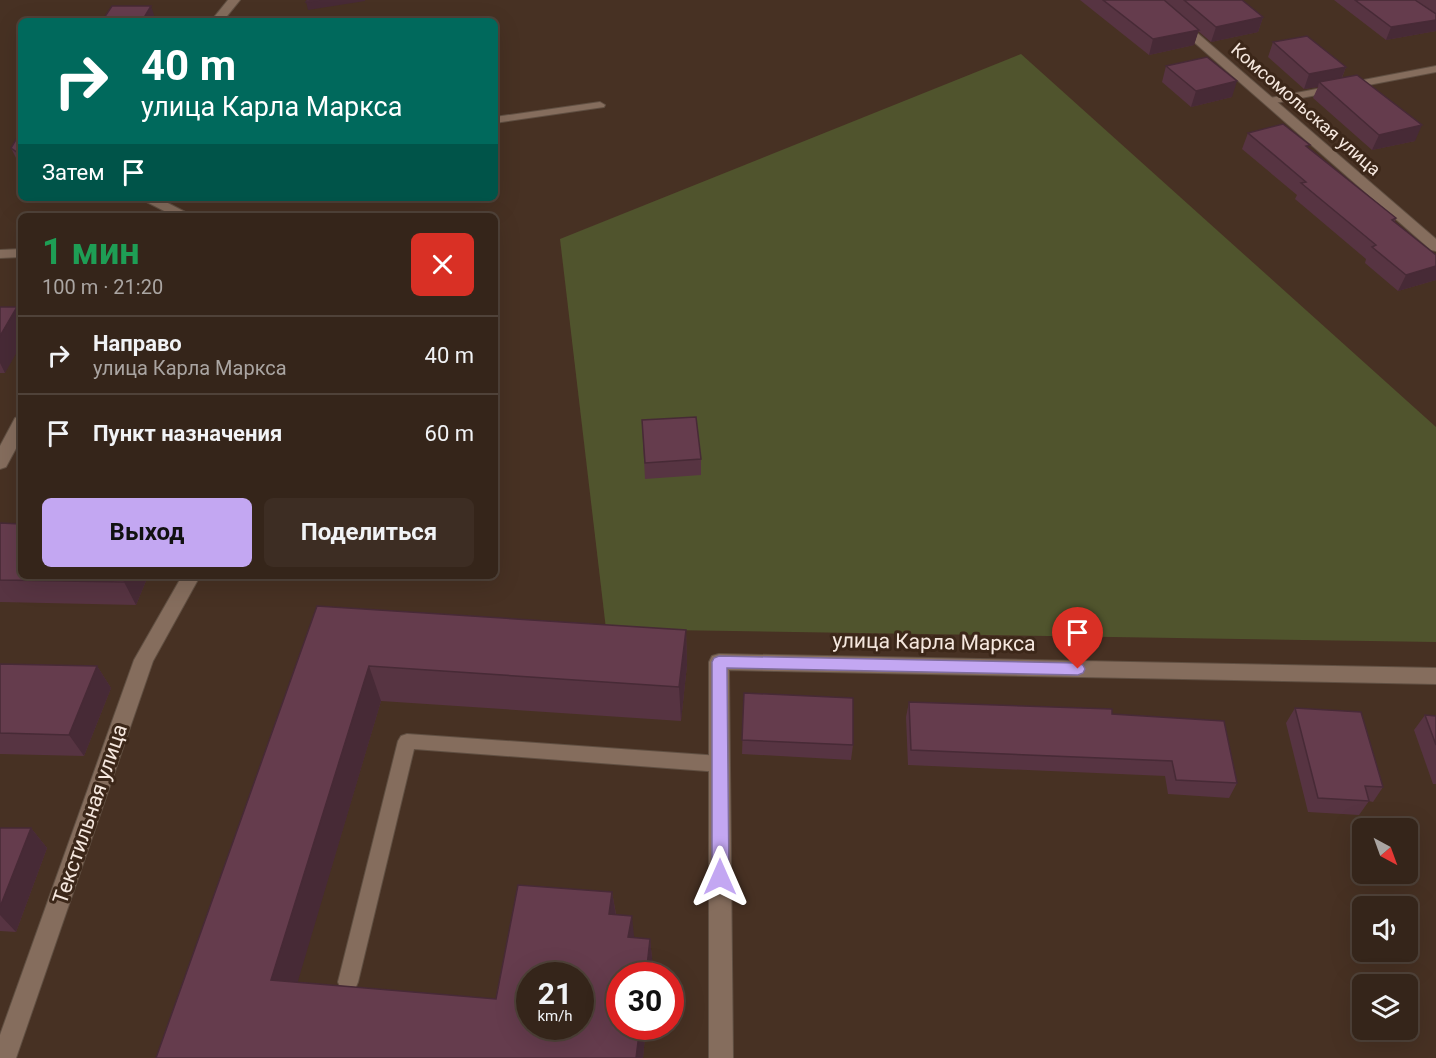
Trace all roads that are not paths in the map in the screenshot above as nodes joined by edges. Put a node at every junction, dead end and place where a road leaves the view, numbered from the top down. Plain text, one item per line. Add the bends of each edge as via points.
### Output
1 (234, 0) edge
2 (1152, 0) edge
3 (219, 18) edge
4 (1436, 69) edge
5 (1270, 101) junction
6 (600, 105) dead end
7 (498, 120) edge
8 (153, 201) edge
9 (179, 213) edge
10 (1436, 247) edge
11 (0, 254) edge
12 (18, 254) edge
13 (18, 428) edge
14 (0, 463) edge
15 (189, 579) edge
16 (1436, 676) edge
17 (720, 764) junction
18 (348, 982) dead end
19 (4, 1058) edge
20 (721, 1058) edge

1 - 3 street
2 - 5 street, Комсомольская улица
4 - 5 lane
5 - 10 street, Комсомольская улица
6 - 7 lane
8 - 9 street
11 - 12 lane
13 - 14 street
15 - 19 street, Текстильная улица via 144,660
16 - 17 street, улица Карла Маркса via 719,662
17 - 18 lane via 407,741
17 - 20 street

